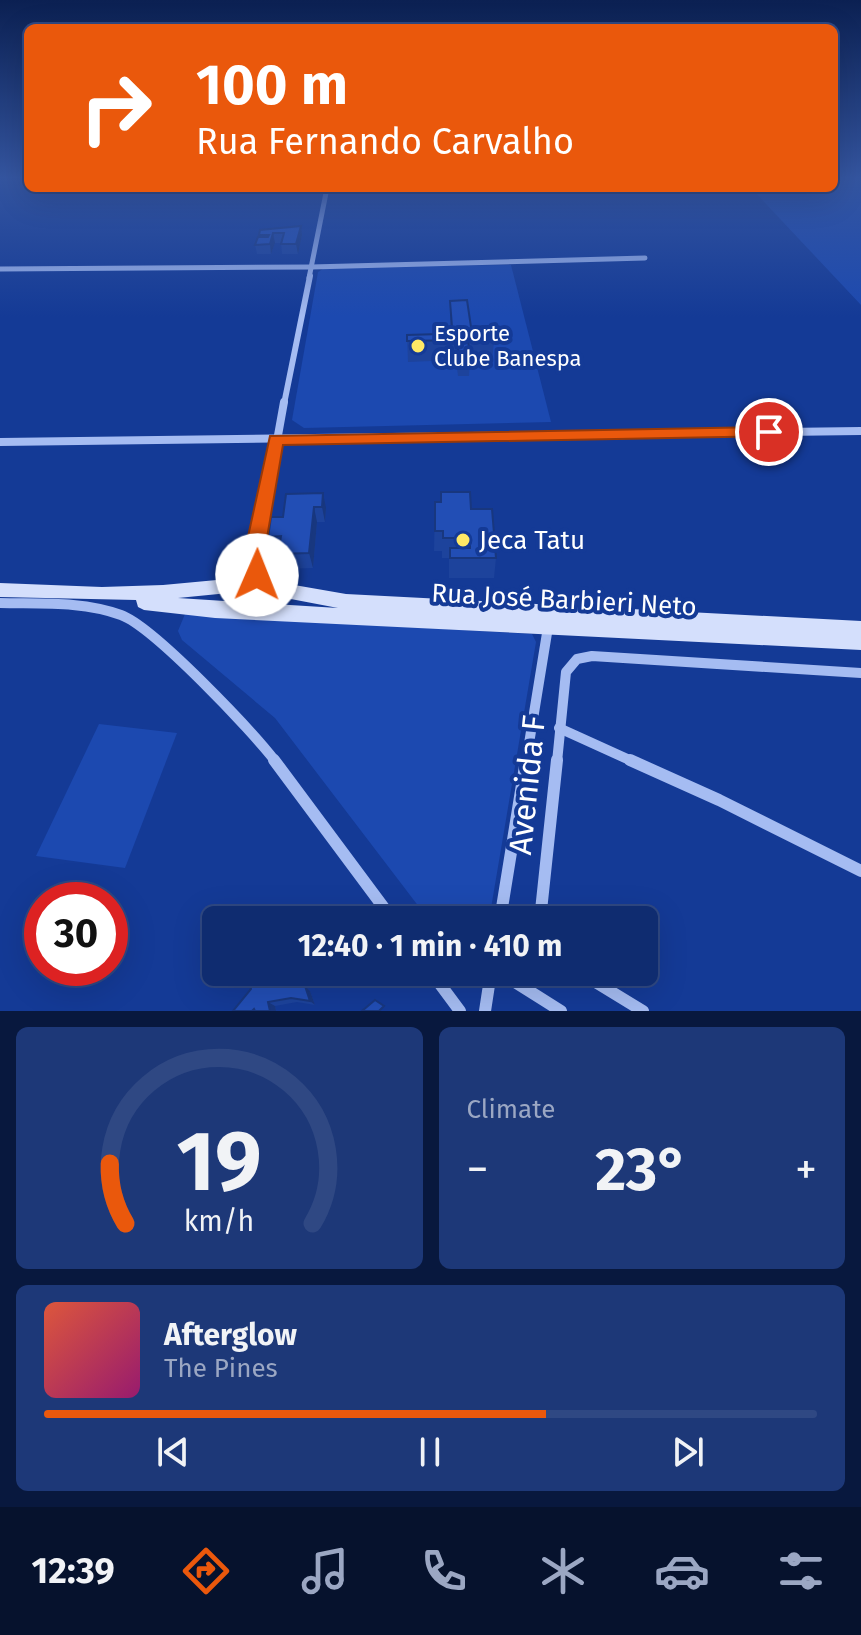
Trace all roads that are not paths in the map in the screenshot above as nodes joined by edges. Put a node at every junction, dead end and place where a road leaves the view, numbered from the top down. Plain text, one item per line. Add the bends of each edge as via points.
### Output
1 (320, 223) edge
2 (645, 258) dead end
3 (311, 267) junction
4 (0, 269) edge
5 (861, 431) edge
6 (276, 440) junction
7 (0, 442) edge
8 (254, 555) junction
9 (228, 584) junction
10 (264, 585) junction
11 (0, 590) edge
12 (102, 594) junction
13 (0, 603) edge
14 (215, 610) junction
15 (263, 612) junction
16 (548, 626) junction
17 (861, 629) edge
18 (861, 642) edge
19 (861, 673) edge
20 (559, 728) junction
21 (861, 871) edge
22 (383, 906) edge
23 (502, 906) edge
24 (541, 906) edge
25 (441, 986) edge
26 (489, 986) edge
27 (521, 986) edge
28 (602, 986) edge
29 (460, 1011) edge
30 (485, 1011) edge
31 (561, 1011) edge
32 (643, 1011) edge

1 - 3 street
2 - 3 street
3 - 4 street
3 - 6 street
5 - 6 street
6 - 7 street
6 - 8 street
8 - 9 street
8 - 10 street
9 - 10 main road, Rua José Barbieri Neto
9 - 12 main road
9 - 14 main road
10 - 15 main road via 271,593
10 - 17 main road, Rua José Barbieri Neto via 346,602
11 - 12 main road
12 - 14 main road
13 - 22 street via 93,606 125,616 149,633 258,739
14 - 15 main road, Rua José Barbieri Neto
15 - 16 main road, Rua José Barbieri Neto
16 - 18 main road, Rua José Barbieri Neto
16 - 23 street
19 - 20 street, Avenida F via 592,656 577,659 566,672
20 - 21 street
20 - 24 street, Avenida F
25 - 29 street
26 - 30 street
27 - 31 street
28 - 32 street

